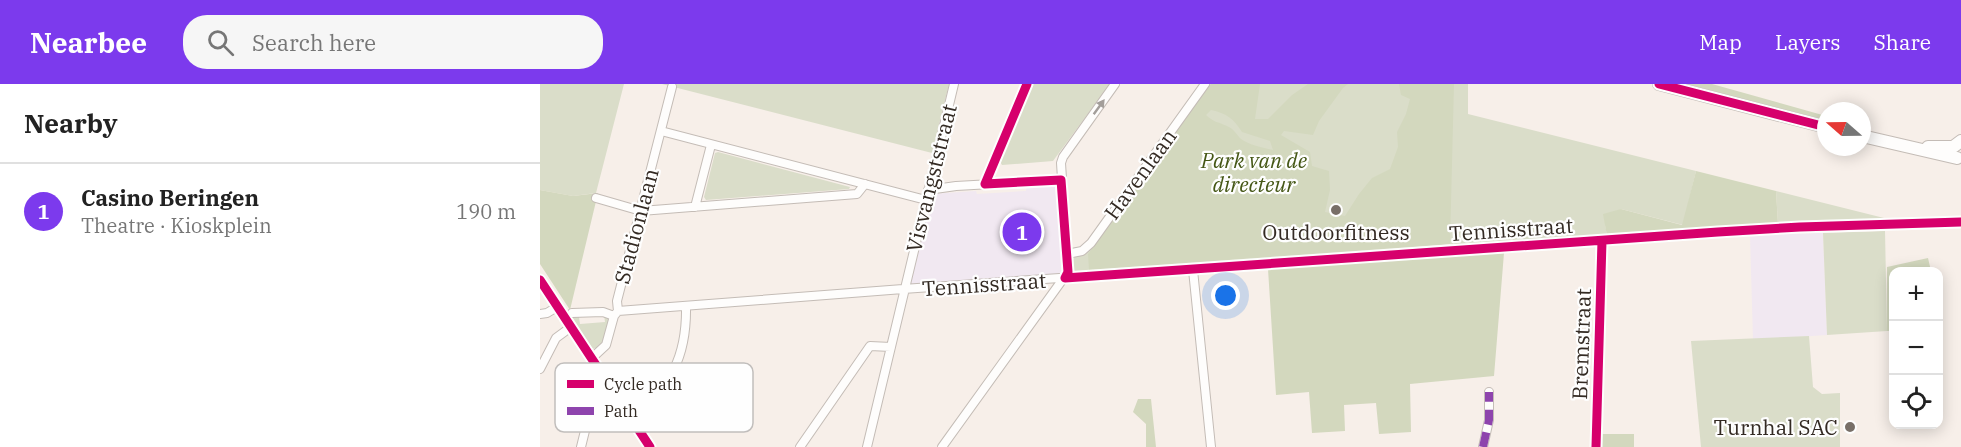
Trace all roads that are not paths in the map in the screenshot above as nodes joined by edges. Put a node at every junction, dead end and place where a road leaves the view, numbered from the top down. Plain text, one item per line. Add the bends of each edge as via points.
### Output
1 (954, 84) edge
2 (1027, 84) edge
3 (1115, 84) edge
4 (1205, 84) edge
5 (1659, 84) edge
6 (672, 87) dead end
7 (1817, 125) edge
8 (661, 131) junction
9 (1871, 138) edge
10 (1961, 143) edge
11 (711, 144) junction
12 (1912, 148) junction
13 (1959, 164) edge
14 (1060, 180) junction
15 (865, 184) junction
16 (985, 184) junction
17 (928, 190) junction
18 (596, 198) dead end
19 (926, 200) junction
20 (695, 207) junction
21 (641, 211) junction
22 (1961, 222) edge
23 (1602, 241) junction
24 (1067, 254) junction
25 (1193, 270) junction
26 (1065, 278) junction
27 (540, 280) edge
28 (903, 289) junction
29 (686, 306) junction
30 (557, 307) junction
31 (572, 313) dead end
32 (540, 314) edge
33 (616, 314) junction
34 (571, 327) junction
35 (891, 347) junction
36 (592, 358) junction
37 (595, 363) edge
38 (678, 363) edge
39 (540, 369) edge
40 (1489, 392) dead end
41 (585, 432) edge
42 (640, 432) edge
43 (581, 447) edge
44 (650, 447) edge
45 (800, 447) edge
46 (867, 447) edge
47 (942, 447) edge
48 (1210, 447) edge
49 (1483, 447) edge
50 (1596, 447) edge

1 - 17 street, Visvangststraat
2 - 16 street
14 -> 3 street via 1063,157
4 - 24 street, Havenlaan via 1090,243 1082,251
5 - 7 main road
6 - 8 street, Stadionlaan
8 - 11 street
8 - 21 street, Stadionlaan
9 - 12 main road
10 - 12 main road via 1953,147
10 - 13 main road
11 - 15 street
11 - 20 street
12 - 13 main road
14 - 16 street
14 - 24 street
15 - 19 street
15 - 20 street via 857,195
16 - 17 street
17 - 19 street, Visvangststraat
18 - 21 street
19 - 28 street, Visvangststraat
20 - 21 street
21 - 33 street, Stadionlaan
22 - 23 street, Tennisstraat via 1800,227
23 - 25 street, Tennisstraat
23 - 50 street, Bremstraat
24 - 26 street
25 - 26 street, Tennisstraat
25 - 48 street
26 - 28 street, Tennisstraat
26 - 47 street
27 - 30 street
28 - 29 street, Tennisstraat
28 - 35 street, Visvangststraat
29 - 33 street, Tennisstraat
29 - 38 street via 686,328
30 - 32 street
30 - 34 street
31 - 33 street, Tennisstraat
33 - 36 street, Stadionlaan via 606,345
34 - 36 street
34 - 39 street via 556,338
35 - 45 street via 870,346
35 - 46 street, Visvangststraat
36 - 37 street
40 - 49 street via 1489,420
41 - 43 street
42 - 44 street

